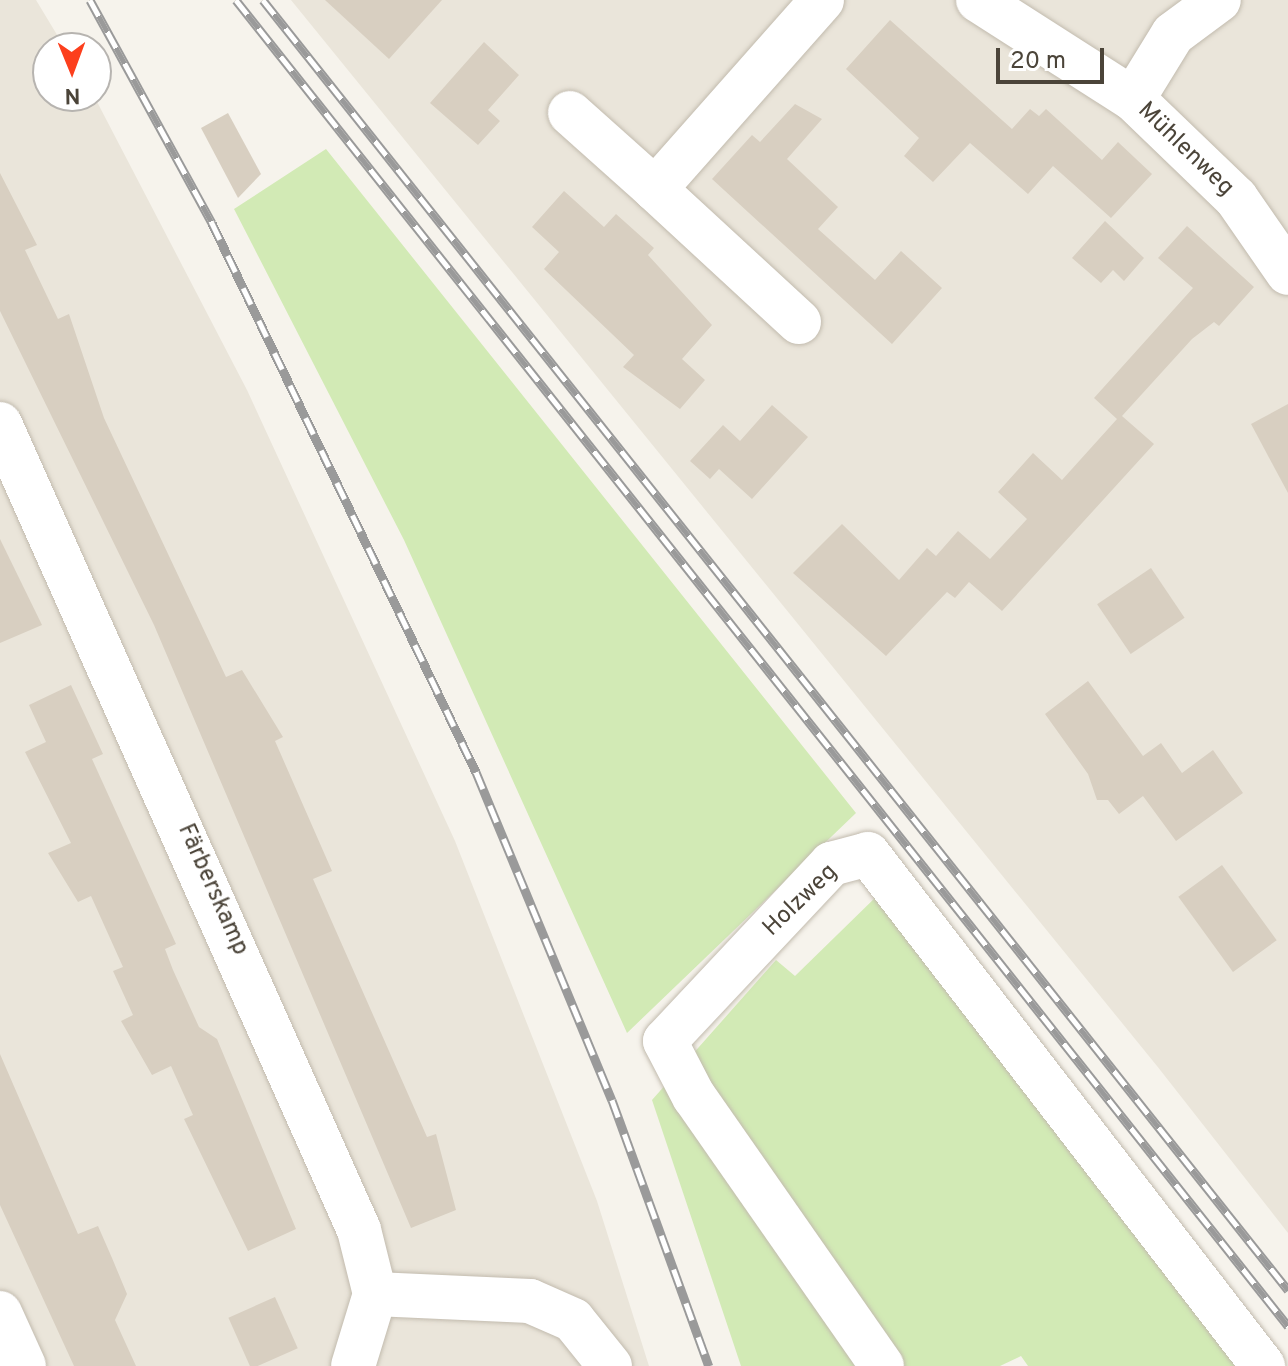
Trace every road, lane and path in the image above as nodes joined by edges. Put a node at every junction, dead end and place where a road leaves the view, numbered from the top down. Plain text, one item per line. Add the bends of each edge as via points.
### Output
1 (822, 0) edge
2 (978, 0) edge
3 (1219, 0) edge
4 (1133, 99) junction
5 (570, 113) dead end
6 (655, 189) junction
7 (1288, 273) edge
8 (799, 322) dead end
9 (2, 432) edge
10 (375, 1294) junction
11 (0, 1313) edge
12 (24, 1366) edge
13 (353, 1366) edge
14 (610, 1366) edge
15 (882, 1366) edge
16 (1263, 1366) edge

1 - 6 street
2 - 4 street, Mühlenweg
3 - 4 street via 1173,34
4 - 7 street, Mühlenweg via 1236,198
5 - 6 street
6 - 8 street
9 - 10 street, Färberskamp via 359,1230
10 - 13 street
10 - 14 street via 530,1301 573,1320
11 - 12 street
15 - 16 street, Holzweg via 694,1097 665,1041 831,864 868,854

